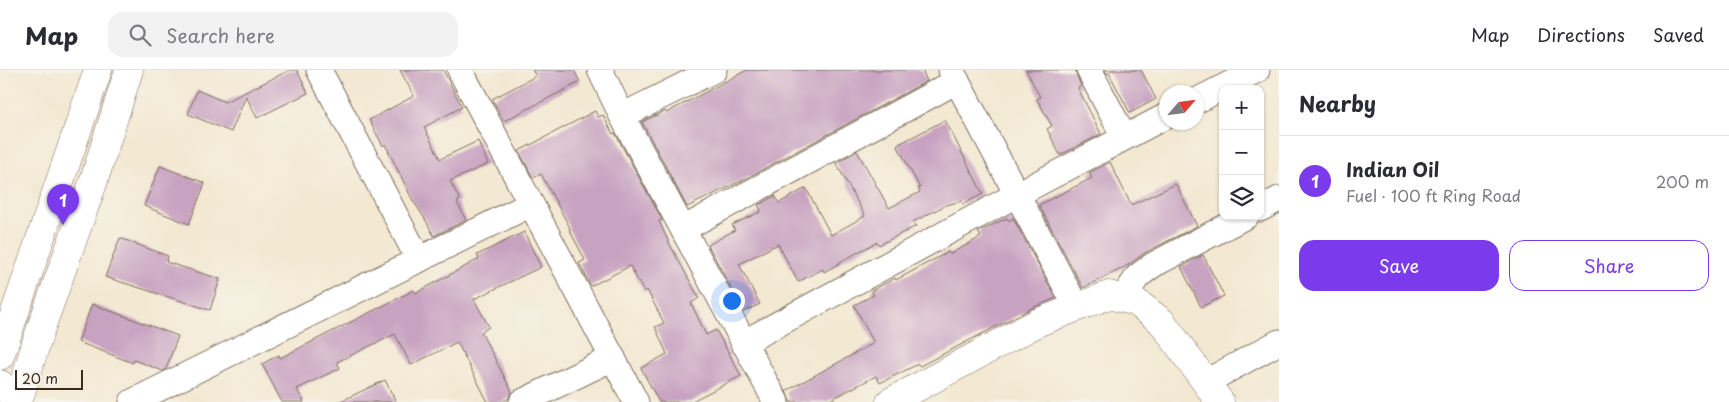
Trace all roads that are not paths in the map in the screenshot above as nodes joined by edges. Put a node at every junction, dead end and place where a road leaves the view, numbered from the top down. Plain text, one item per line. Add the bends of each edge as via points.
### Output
1 (98, 70) edge
2 (129, 70) edge
3 (319, 70) edge
4 (460, 70) edge
5 (600, 70) edge
6 (714, 70) edge
7 (1089, 70) edge
8 (1257, 70) edge
9 (954, 75) edge
10 (1204, 97) edge
11 (622, 116) junction
12 (1159, 120) edge
13 (1124, 137) junction
14 (1016, 195) junction
15 (1279, 199) edge
16 (531, 204) junction
17 (1264, 207) edge
18 (1238, 220) edge
19 (682, 229) junction
20 (419, 260) junction
21 (1123, 298) junction
22 (1076, 308) junction
23 (1279, 342) edge
24 (743, 343) junction
25 (0, 356) edge
26 (613, 358) junction
27 (1213, 392) edge
28 (12, 396) edge
29 (132, 402) edge
30 (522, 402) edge
31 (636, 402) edge
32 (776, 402) edge
33 (890, 402) edge

1 - 25 main road
2 - 28 main road via 40,331
3 - 20 street
4 - 16 street
5 - 11 street
6 - 11 street
7 - 13 street
8 - 10 street
9 - 14 street
9 - 19 street
11 - 19 street
12 - 13 street
13 - 14 street
14 - 22 street
14 - 24 street
15 - 17 street
16 - 20 street
16 - 26 street
18 - 21 street via 1153,265 1138,276
19 - 24 street
20 - 29 street
21 - 22 main road via 1110,295
21 - 27 main road via 1136,302 1162,322
22 - 33 main road via 1039,322
23 - 27 street
24 - 32 street
26 - 30 street
26 - 31 street

